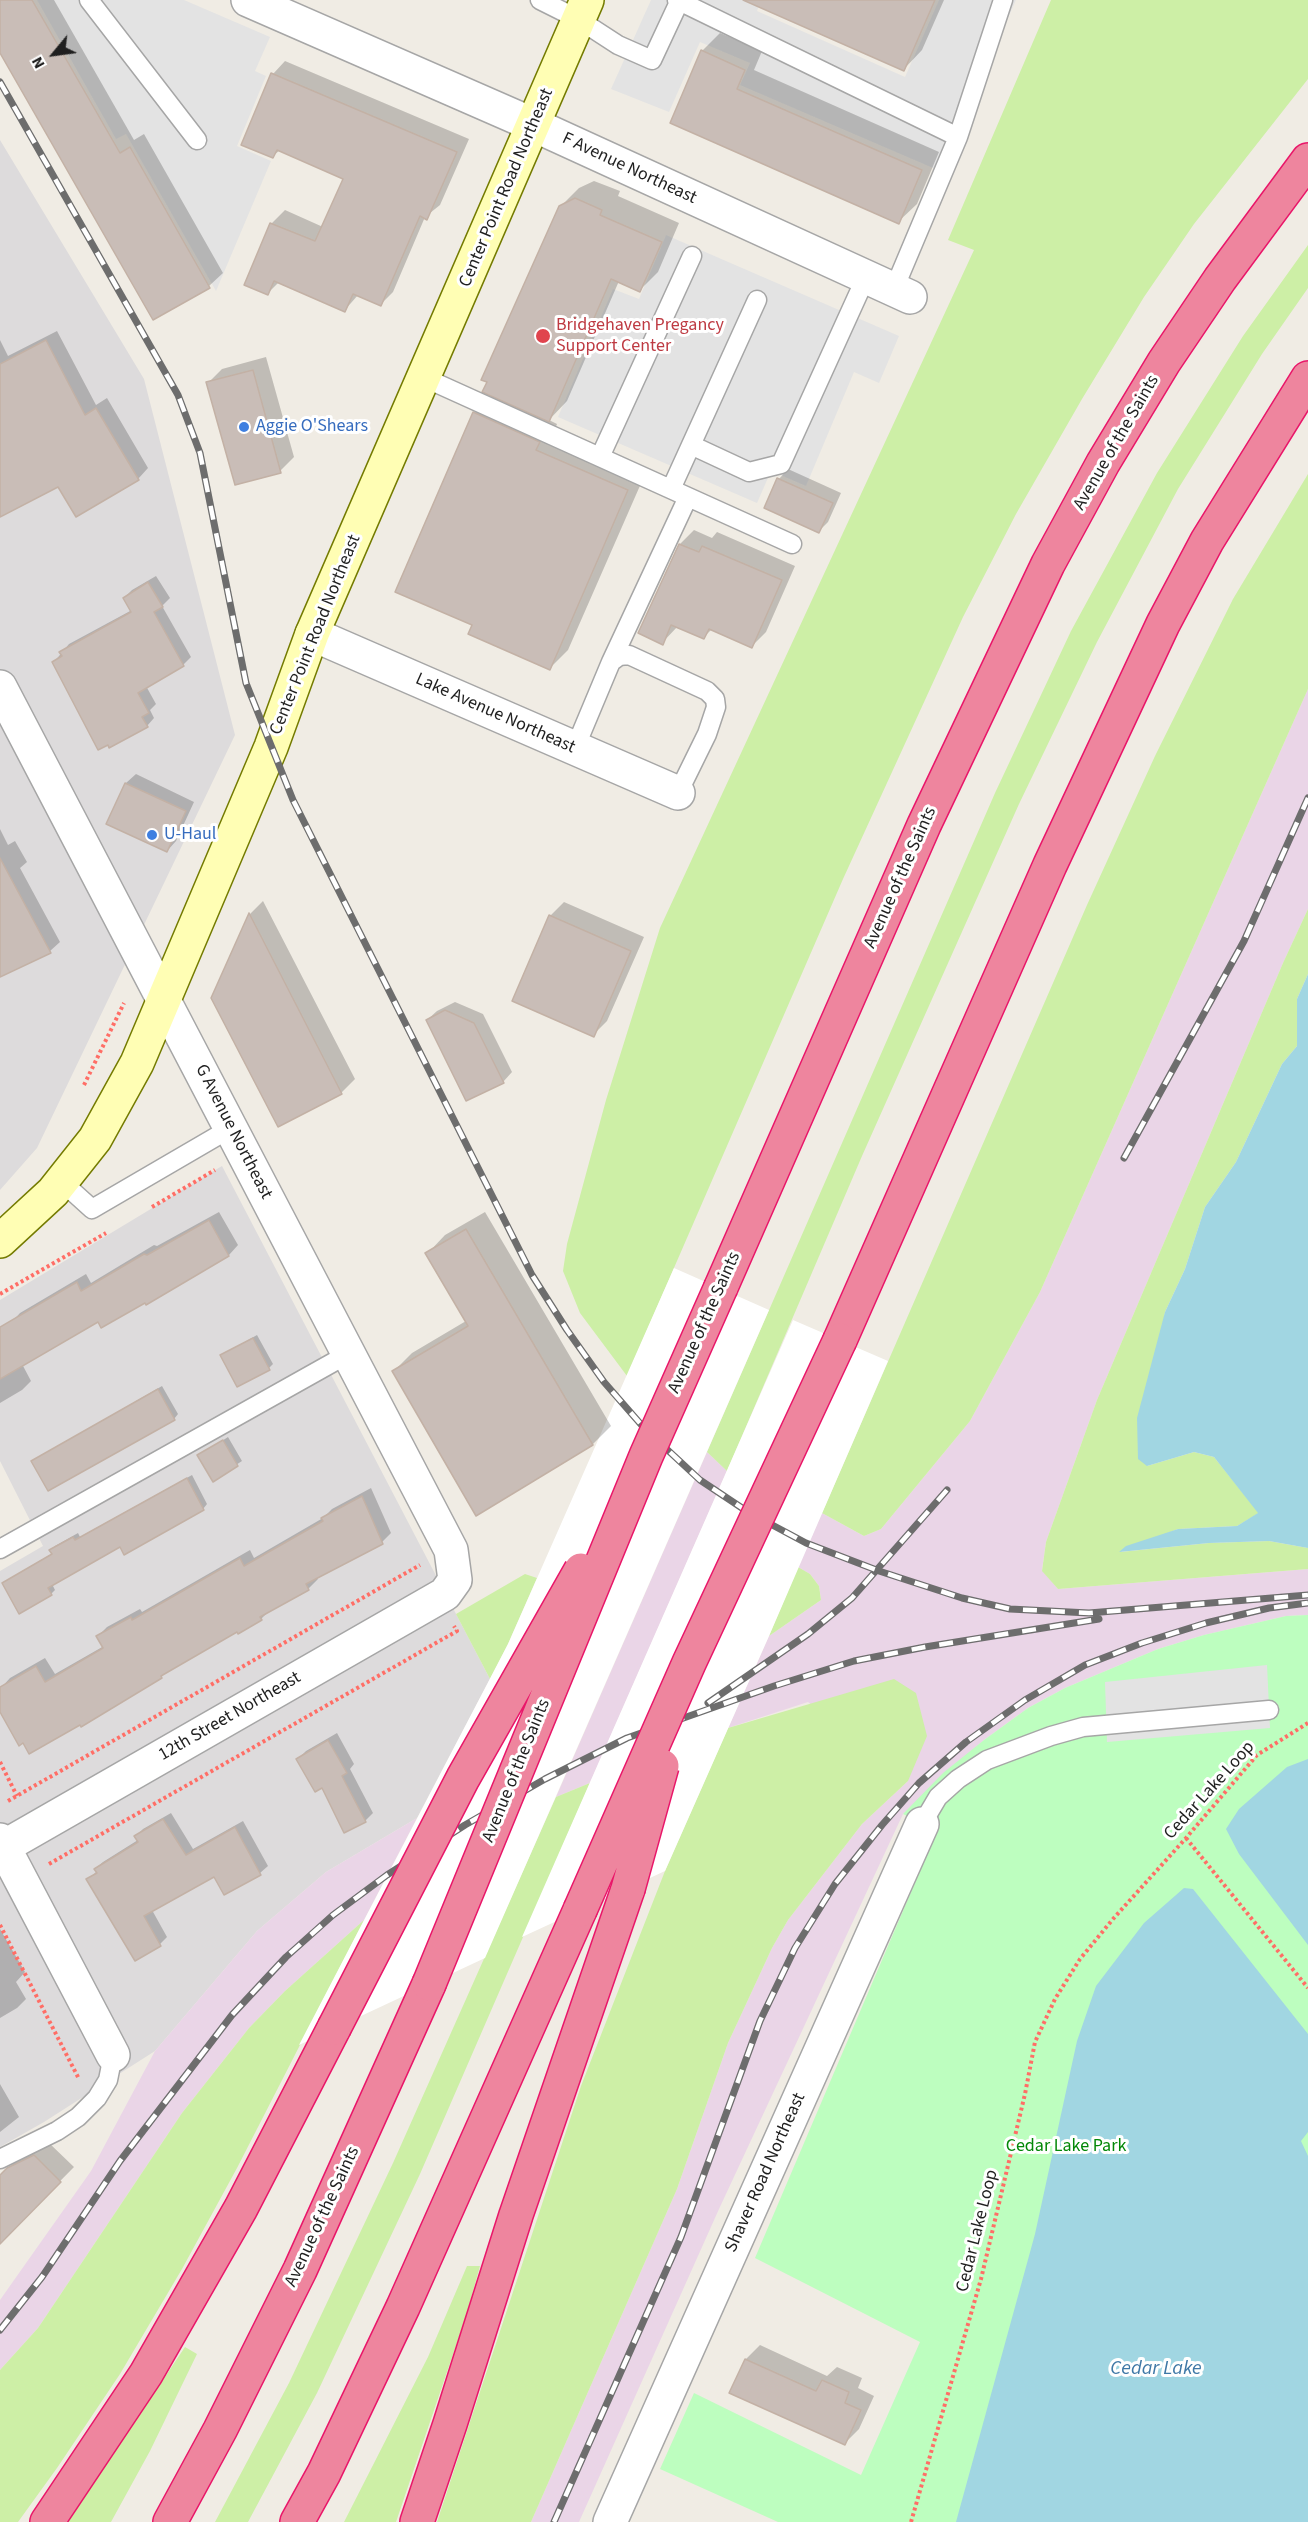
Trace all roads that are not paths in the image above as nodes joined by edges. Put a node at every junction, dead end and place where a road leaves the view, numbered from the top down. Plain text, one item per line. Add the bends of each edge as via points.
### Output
1 (89, 0) edge
2 (248, 0) edge
3 (540, 0) edge
4 (678, 0) edge
5 (1003, 0) edge
6 (292, 9) edge
7 (583, 9) edge
8 (534, 125) junction
9 (958, 137) junction
10 (197, 140) dead end
11 (1308, 160) edge
12 (692, 256) dead end
13 (890, 288) junction
14 (757, 300) dead end
15 (424, 378) junction
16 (1308, 378) edge
17 (691, 446) junction
18 (600, 457) junction
19 (671, 489) junction
20 (688, 496) junction
21 (792, 544) dead end
22 (312, 634) junction
23 (611, 662) junction
24 (0, 687) edge
25 (575, 748) junction
26 (678, 793) joint
27 (165, 1000) junction
28 (231, 1128) junction
29 (62, 1181) junction
30 (0, 1241) edge
31 (348, 1354) junction
32 (646, 1456) junction
33 (0, 1549) edge
34 (455, 1580) joint
35 (689, 1663) junction
36 (1269, 1710) dead end
37 (922, 1824) joint
38 (1, 1845) edge
39 (113, 2055) joint
40 (0, 2159) edge
41 (47, 2522) edge
42 (170, 2522) edge
43 (297, 2522) edge
44 (417, 2522) edge
45 (610, 2522) edge

1 - 10 lane
2 - 6 street, F Avenue Northeast
3 - 7 lane
4 - 7 lane via 652,60 618,45
4 - 9 lane
5 - 9 lane
6 - 8 street, F Avenue Northeast
7 - 8 main road, Center Point Road Northeast
8 - 13 street, F Avenue Northeast
8 - 15 main road, Center Point Road Northeast
9 - 13 lane
11 - 32 highway, Avenue of the Saints, bridge via 1164,362 1048,564 924,825
12 - 18 lane
13 - 17 lane via 781,464 749,472
14 - 17 lane
15 - 18 lane
15 - 22 main road, Center Point Road Northeast
16 - 35 highway, bridge via 1207,542 1163,624 1050,865 840,1340
17 - 19 lane
18 - 19 lane
19 - 20 lane
20 - 21 lane
20 - 23 lane
22 - 25 street, Lake Avenue Northeast
22 - 27 main road, Center Point Road Northeast via 271,747
23 - 25 lane
23 - 26 lane via 629,655 707,691 715,699 707,734
24 - 27 street, G Avenue Northeast
25 - 26 street, Lake Avenue Northeast
27 - 28 street, G Avenue Northeast
27 - 29 main road, Center Point Road Northeast via 137,1063 95,1138
28 - 29 lane via 92,1209
28 - 31 street, G Avenue Northeast
29 - 30 main road, Center Point Road Northeast
31 - 33 lane
31 - 34 street, G Avenue Northeast via 451,1550
32 - 41 highway, bridge via 463,1778 241,2208 146,2374
32 - 42 highway, Avenue of the Saints, bridge via 429,1984 300,2270
34 - 38 street, 12th Street Northeast via 445,1594
35 - 43 highway, bridge via 403,2307
35 - 44 highway, bridge via 628,1889 516,2215
36 - 37 lane via 1083,1727 1051,1736 987,1761 958,1779 938,1797
37 - 45 street, Shaver Road Northeast
38 - 39 street
39 - 40 lane via 108,2080 78,2117

